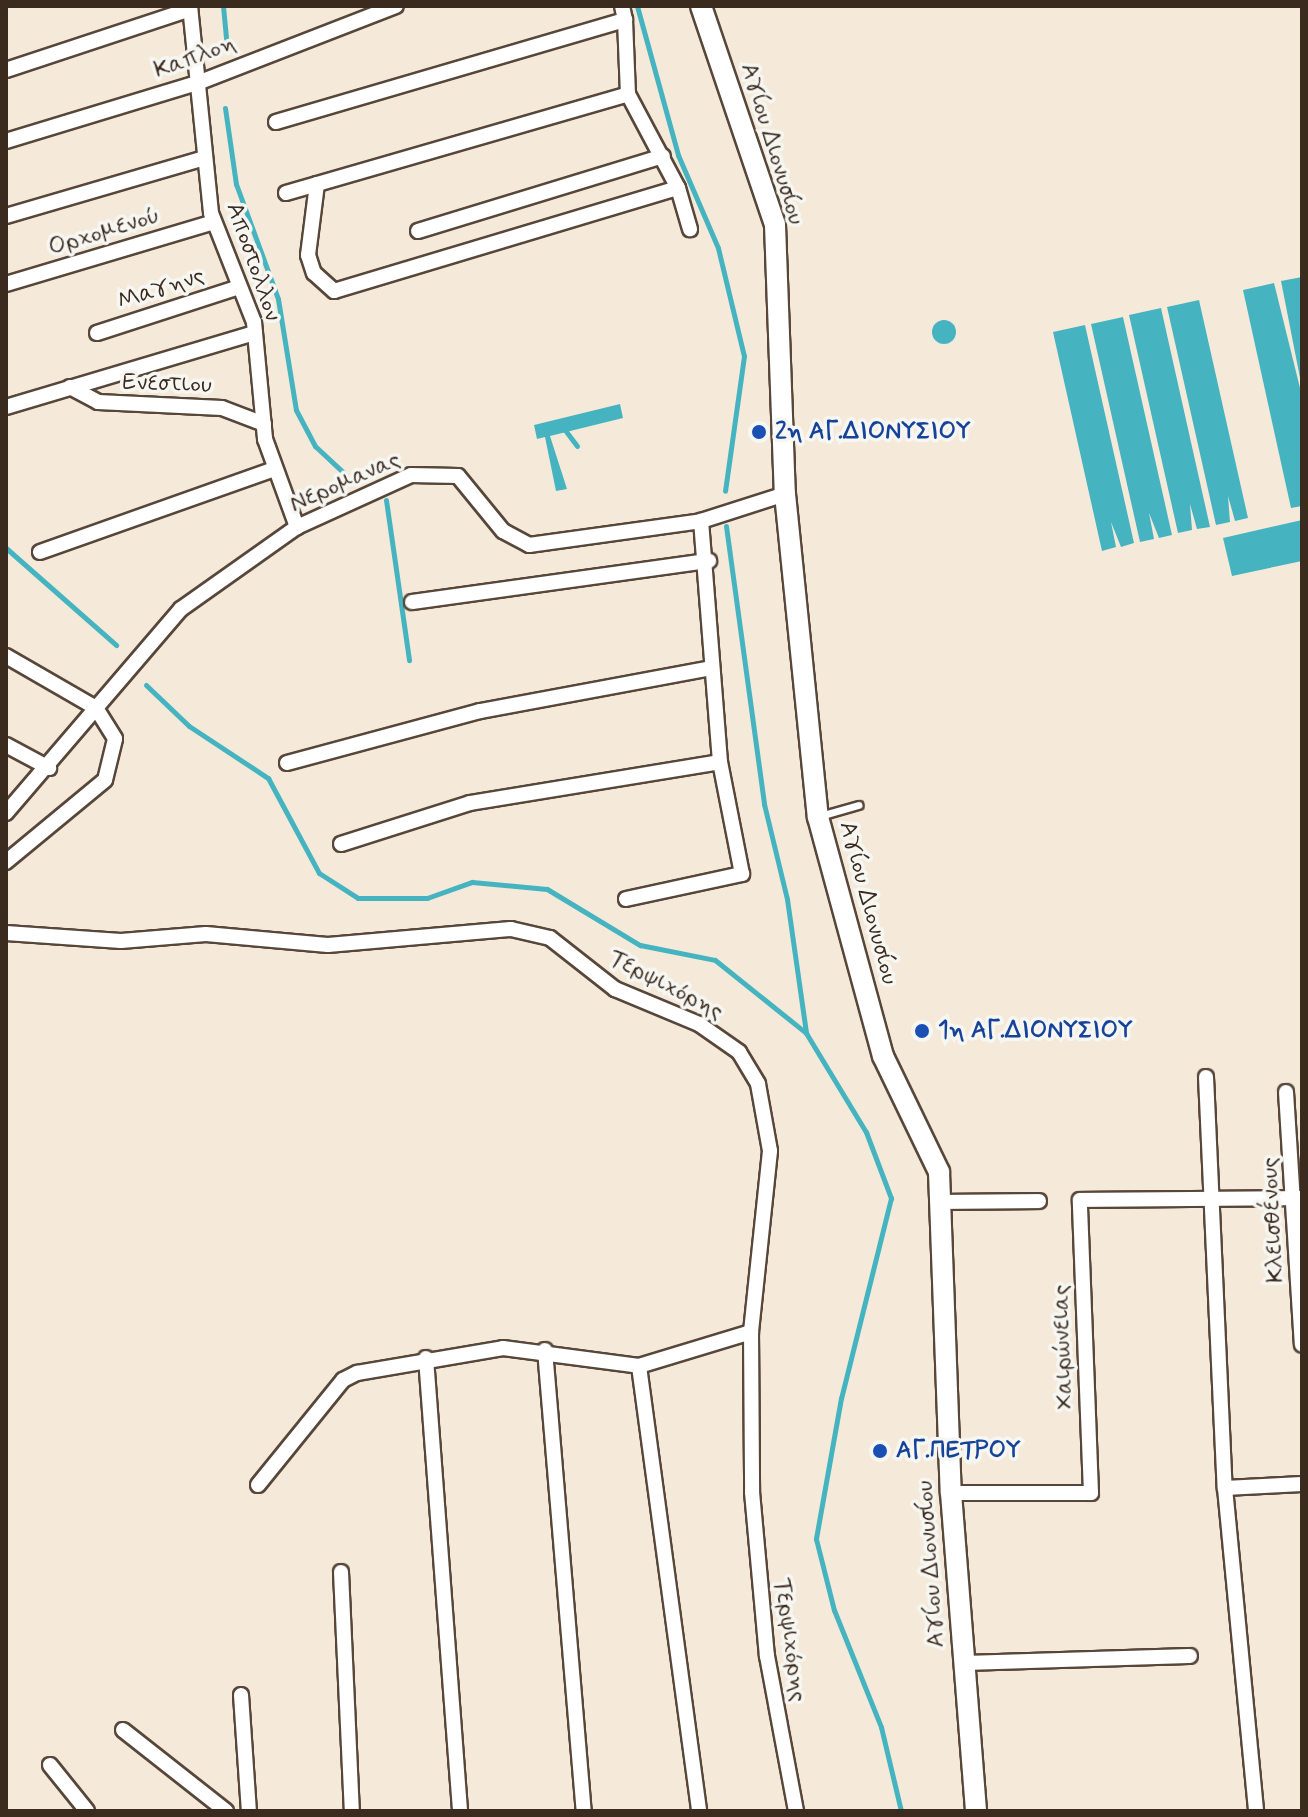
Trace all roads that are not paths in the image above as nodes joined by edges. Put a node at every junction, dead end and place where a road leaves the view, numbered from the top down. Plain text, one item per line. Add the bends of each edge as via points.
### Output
1 (396, 6) edge
2 (701, 6) edge
3 (190, 7) edge
4 (623, 13) edge
5 (6, 70) edge
6 (200, 82) junction
7 (628, 94) junction
8 (276, 122) dead end
9 (6, 141) edge
10 (663, 156) junction
11 (204, 158) junction
12 (317, 184) junction
13 (678, 188) junction
14 (286, 193) dead end
15 (6, 216) edge
16 (214, 222) junction
17 (690, 229) dead end
18 (418, 231) dead end
19 (6, 284) edge
20 (239, 287) junction
21 (97, 333) dead end
22 (255, 333) junction
23 (70, 387) junction
24 (6, 407) edge
25 (264, 424) junction
26 (275, 469) junction
27 (785, 494) junction
28 (701, 521) junction
29 (297, 527) junction
30 (40, 552) dead end
31 (709, 561) junction
32 (412, 602) dead end
33 (6, 656) edge
34 (712, 668) junction
35 (96, 708) junction
36 (6, 745) edge
37 (720, 762) junction
38 (287, 763) dead end
39 (49, 768) junction
40 (858, 805) dead end
41 (9, 806) edge
42 (818, 817) junction
43 (341, 844) dead end
44 (6, 862) edge
45 (626, 899) dead end
46 (6, 933) edge
47 (1206, 1077) dead end
48 (1286, 1092) dead end
49 (1299, 1198) edge
50 (1212, 1199) junction
51 (1039, 1201) dead end
52 (943, 1202) junction
53 (751, 1332) junction
54 (1302, 1344) edge
55 (545, 1350) junction
56 (426, 1358) junction
57 (639, 1366) junction
58 (1302, 1484) edge
59 (258, 1485) dead end
60 (1225, 1488) junction
61 (951, 1493) junction
62 (341, 1572) dead end
63 (1190, 1656) dead end
64 (964, 1663) junction
65 (241, 1695) dead end
66 (123, 1730) dead end
67 (50, 1765) dead end
68 (87, 1811) edge
69 (226, 1811) edge
70 (249, 1811) edge
71 (352, 1811) edge
72 (460, 1811) edge
73 (584, 1811) edge
74 (699, 1811) edge
75 (796, 1811) edge
76 (976, 1811) edge
77 (1256, 1811) edge

1 - 6 street, Καπλοη
2 - 27 street, Αγίου Διονυσίου via 775,225
3 - 5 street
3 - 6 street, Αποστολλον
4 - 7 street
4 - 8 street
6 - 9 street, Καπλοη
6 - 11 street, Αποστολλον
7 - 10 street
7 - 12 street
10 - 13 street
10 - 18 street
11 - 15 street
11 - 16 street, Αποστολλον
12 - 13 street via 308,255 314,273 334,291
12 - 14 street
13 - 17 street
16 - 19 street, Ορχομενού
16 - 20 street, Αποστολλον
20 - 21 street, Μαγηνς
20 - 22 street, Αποστολλον
22 - 23 street, Ενεστιου
22 - 25 street, Αποστολλον
23 - 24 street, Ενεστιου
23 - 25 street, Ενεστιου via 98,402 222,408
25 - 26 street, Αποστολλον
26 - 29 street, Αποστολλον
26 - 30 street
27 - 28 street, Νερομανας
27 - 42 street, Αγίου Διονυσίου
28 - 29 street, Νερομανας via 529,545 503,531 458,476 428,472
28 - 31 street
29 - 35 street, Νερομανας via 181,609
31 - 32 street
31 - 34 street
33 - 35 street
34 - 37 street
34 - 38 street via 480,711
35 - 39 street, Νερομανας
35 - 44 street via 115,739 105,780
36 - 39 street
37 - 43 street via 470,803
37 - 45 street via 742,874
39 - 41 street, Νερομανας
40 - 42 lane
42 - 52 street, Αγίου Διονυσίου via 883,1056 928,1145
46 - 53 street, Τερψιχόρης via 93,940 232,935 328,945 470,929 550,938 615,989 720,1035 758,1084 770,1151
47 - 50 street
48 - 49 street, Κλεισθένους
49 - 50 street
49 - 54 street, Κλεισθένους
50 - 60 street
50 - 61 street, Χαιρώνειας via 1080,1200 1091,1493
51 - 52 street
52 - 61 street, Αγίου Διονυσίου
53 - 57 street
53 - 75 street, Τερψιχόρης via 756,1556
55 - 56 street
55 - 57 street
55 - 73 street
56 - 59 street via 343,1380
56 - 72 street
57 - 74 street
58 - 60 street
60 - 77 street
61 - 64 street, Αγίου Διονυσίου
62 - 71 street
63 - 64 street
64 - 76 street, Αγίου Διονυσίου
65 - 70 street
66 - 69 street
67 - 68 street

